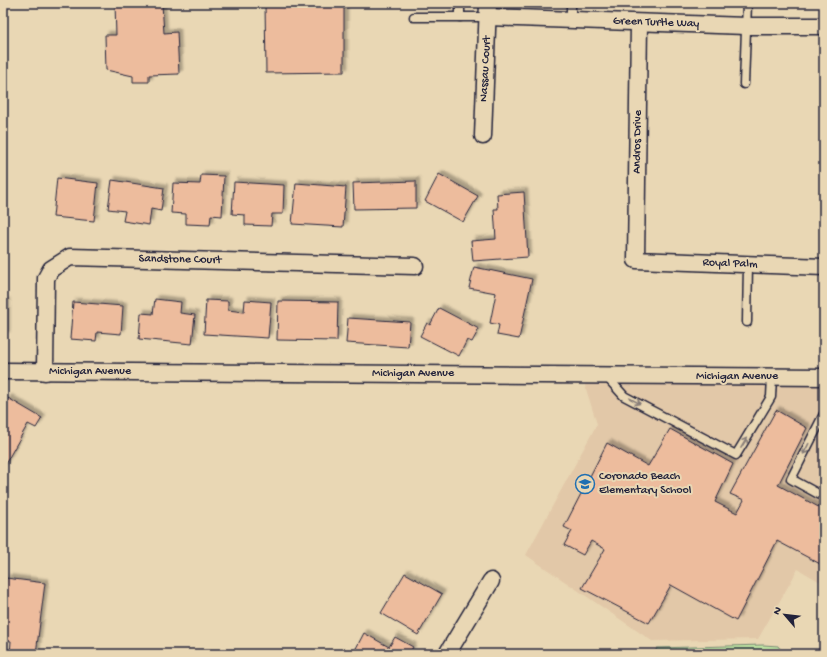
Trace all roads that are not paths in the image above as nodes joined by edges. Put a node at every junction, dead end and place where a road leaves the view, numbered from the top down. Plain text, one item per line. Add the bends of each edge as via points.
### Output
1 (460, 3) edge
2 (571, 3) edge
3 (747, 3) edge
4 (488, 10) edge
5 (414, 17) dead end
6 (460, 17) junction
7 (571, 20) junction
8 (639, 23) junction
9 (746, 26) junction
10 (824, 26) edge
11 (744, 84) dead end
12 (483, 136) dead end
13 (636, 260) joint
14 (748, 264) junction
15 (415, 266) dead end
16 (824, 267) edge
17 (747, 322) dead end
18 (3, 371) edge
19 (45, 372) junction
20 (606, 376) junction
21 (772, 377) junction
22 (824, 377) edge
23 (824, 414) edge
24 (824, 497) edge
25 (491, 582) dead end
26 (447, 654) edge

1 - 6 lane
2 - 7 lane
3 - 9 lane
4 - 6 lane
4 - 7 street, Green Turtle Way
4 - 12 street, Nassau Court
5 - 6 lane
7 - 8 street, Green Turtle Way
8 - 9 street, Green Turtle Way
8 - 13 street, Andros Drive
9 - 10 street, Green Turtle Way
9 - 11 lane
13 - 14 street, Royal Palm
14 - 16 street, Royal Palm
14 - 17 lane
15 - 19 street, Sandstone Court via 70,257 51,269 46,278
18 - 19 street, Michigan Avenue
19 - 20 street, Michigan Avenue
20 - 21 street, Michigan Avenue
20 -> 21 lane via 624,396 736,456 771,397
21 - 22 street, Michigan Avenue
23 -> 24 lane via 790,479
25 - 26 street

